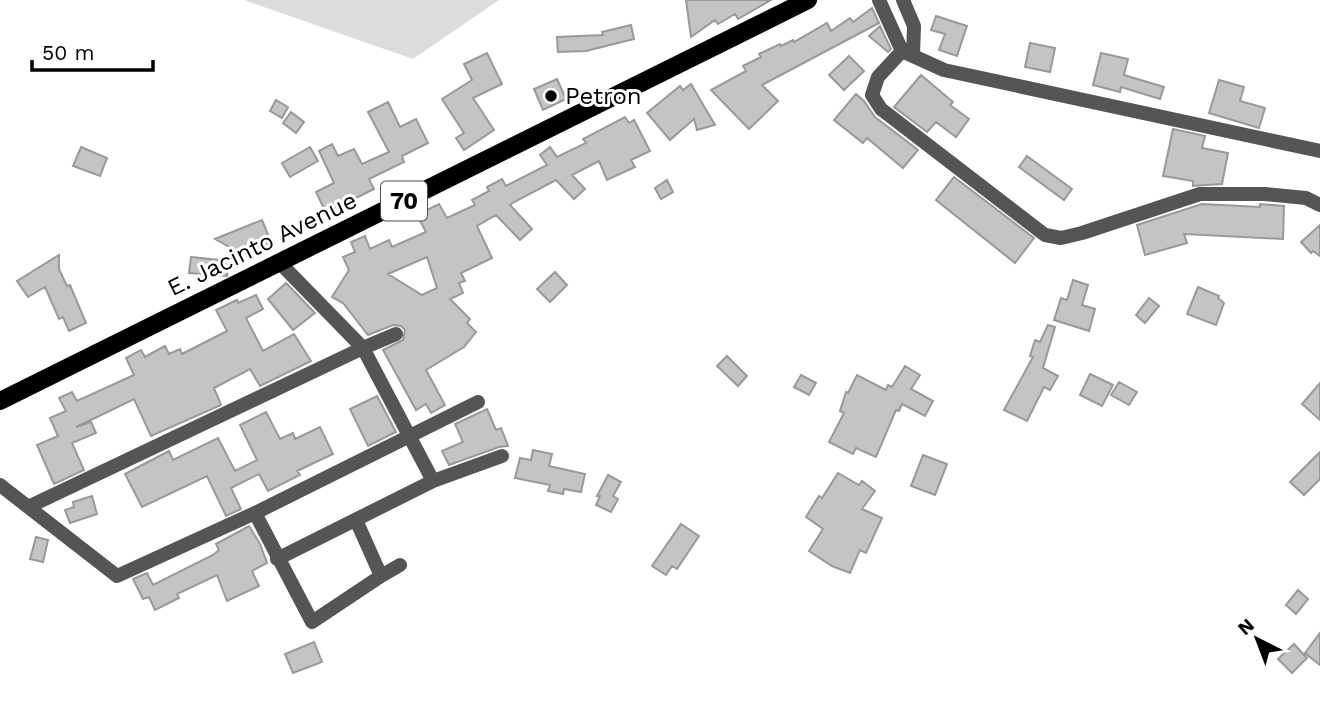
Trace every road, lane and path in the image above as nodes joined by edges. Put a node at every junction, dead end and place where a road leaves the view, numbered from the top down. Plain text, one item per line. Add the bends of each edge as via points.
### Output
1 (808, 0) edge
2 (879, 0) edge
3 (903, 0) edge
4 (907, 53) junction
5 (1320, 151) edge
6 (1320, 205) edge
7 (280, 262) junction
8 (396, 334) dead end
9 (363, 348) junction
10 (0, 401) edge
11 (478, 402) dead end
12 (407, 436) junction
13 (502, 456) dead end
14 (433, 481) junction
15 (0, 485) edge
16 (28, 507) junction
17 (254, 513) junction
18 (356, 520) junction
19 (278, 559) junction
20 (400, 565) dead end
21 (381, 576) junction

1 - 7 main road, E. Jacinto Avenue / 70
2 - 4 street
3 - 4 street via 914,26
4 - 5 street via 944,70
4 - 6 street via 878,77 873,96 881,109 1045,235 1061,238 1082,233 1200,194 1265,194 1306,198
7 - 9 street
7 - 10 main road, E. Jacinto Avenue / 70
8 - 9 street
9 - 12 street
9 - 16 street
11 - 12 street
12 - 14 street
12 - 17 street
13 - 14 street
14 - 18 street
15 - 16 street
16 - 17 street via 117,576
17 - 19 street
18 - 19 street
18 - 21 street
19 - 21 street via 312,622
20 - 21 street

